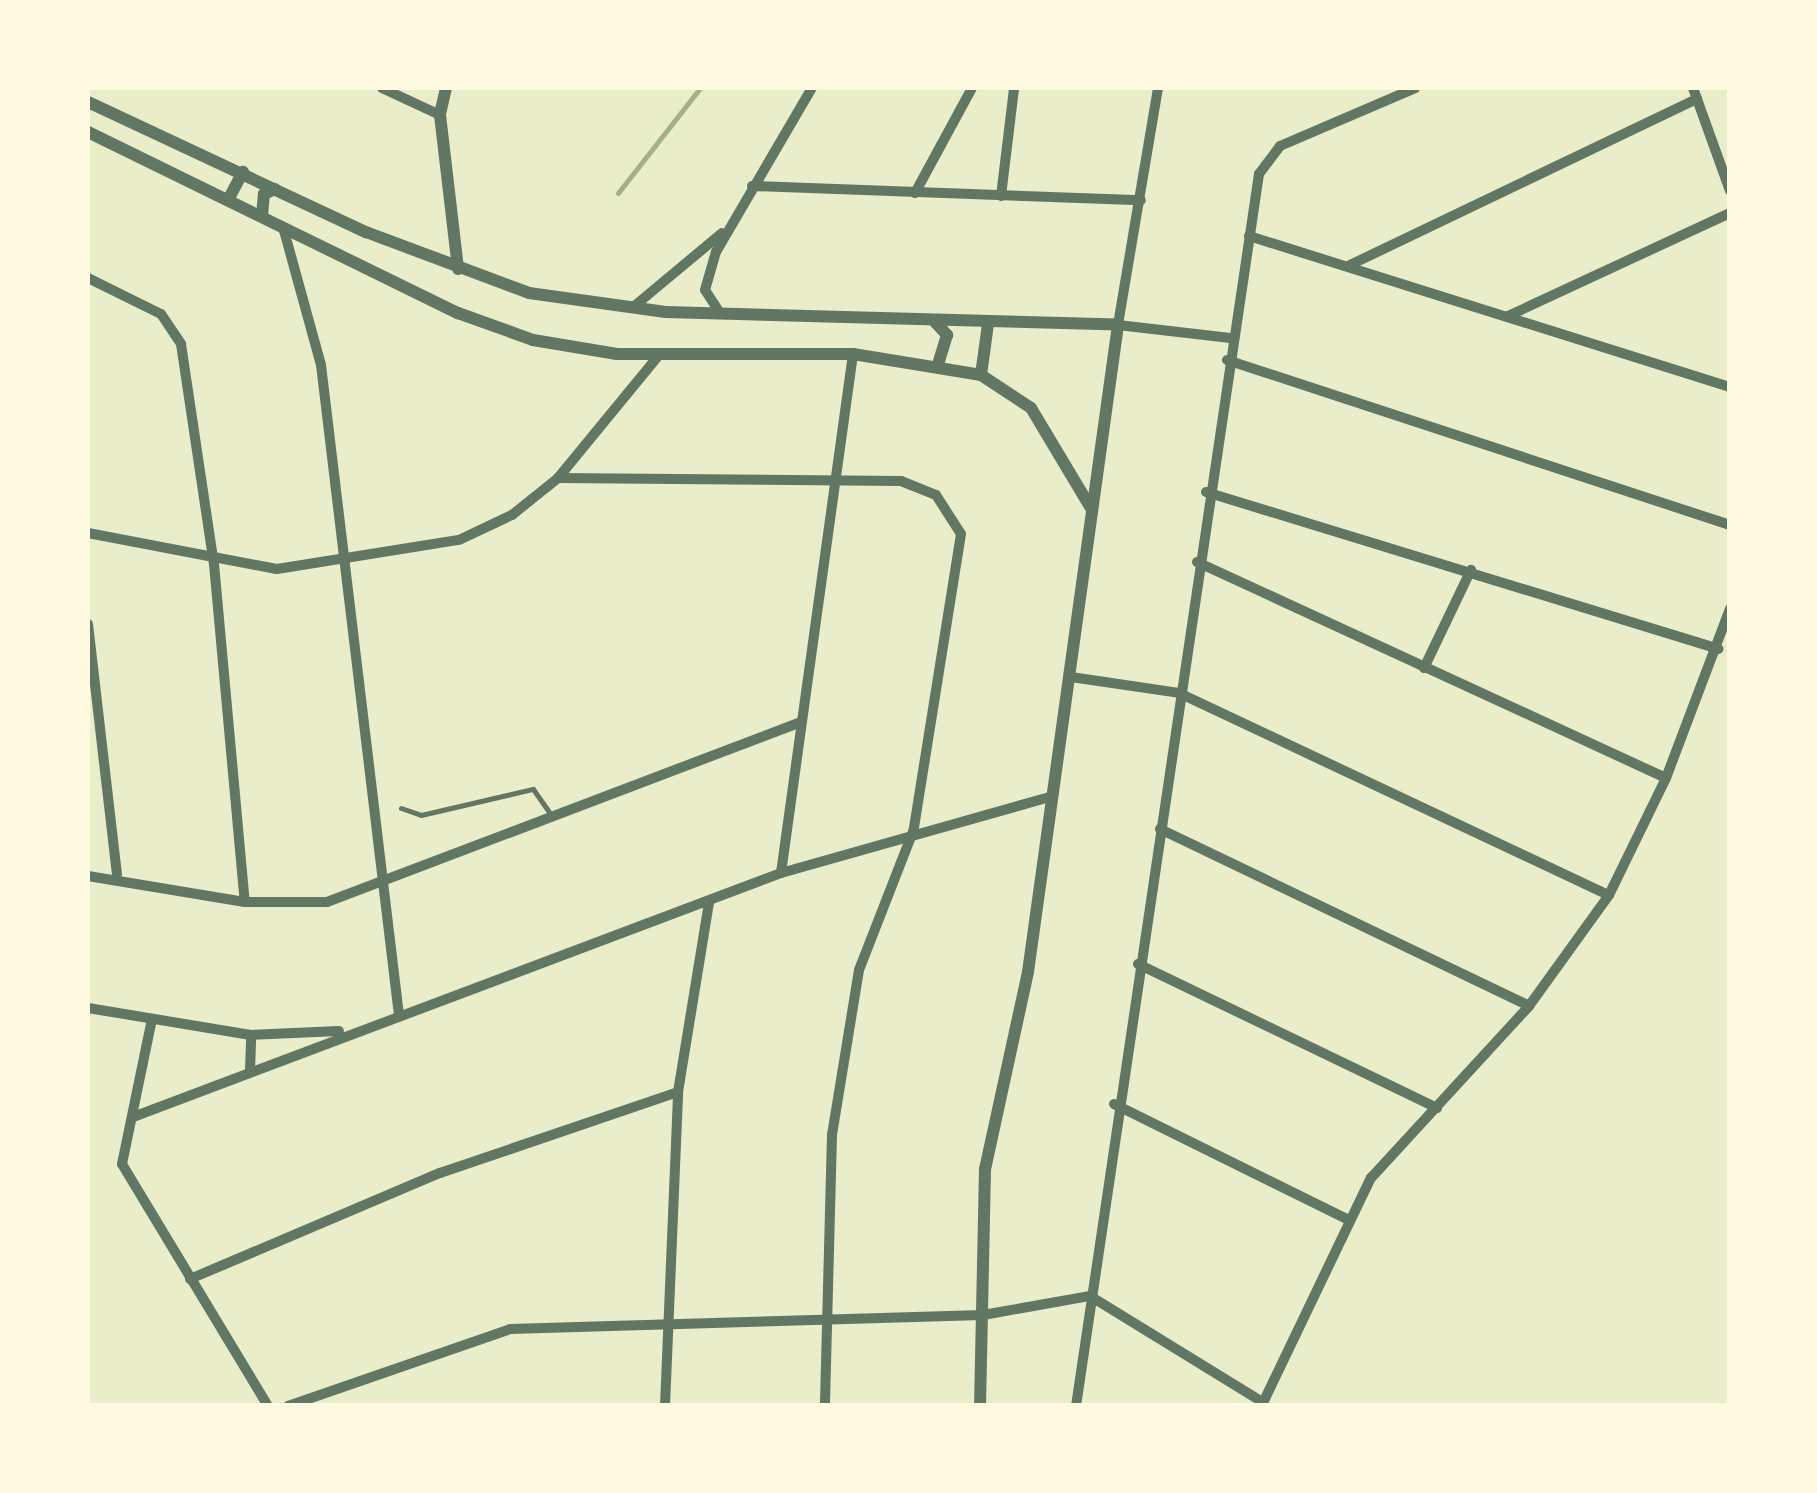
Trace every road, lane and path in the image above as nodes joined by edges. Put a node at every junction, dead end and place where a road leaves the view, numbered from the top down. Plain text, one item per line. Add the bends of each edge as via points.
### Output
1 (382, 88) edge
2 (446, 88) edge
3 (812, 88) edge
4 (972, 88) edge
5 (1014, 88) edge
6 (1158, 88) edge
7 (1415, 88) edge
8 (1695, 93) edge
9 (88, 102) edge
10 (440, 114) junction
11 (88, 132) edge
12 (244, 172) junction
13 (752, 186) junction
14 (276, 189) junction
15 (1730, 191) edge
16 (915, 193) junction
17 (1001, 196) junction
18 (228, 200) junction
19 (1141, 200) junction
20 (1730, 213) edge
21 (262, 216) junction
22 (282, 226) junction
23 (726, 228) junction
24 (1249, 236) junction
25 (308, 240) junction
26 (298, 258) junction
27 (1350, 265) junction
28 (458, 270) junction
29 (88, 278) edge
30 (631, 308) junction
31 (720, 313) junction
32 (1508, 316) junction
33 (935, 322) junction
34 (988, 324) junction
35 (1118, 326) junction
36 (1230, 338) junction
37 (853, 354) junction
38 (659, 355) junction
39 (1227, 360) junction
40 (939, 362) junction
41 (981, 375) junction
42 (1730, 388) edge
43 (558, 478) junction
44 (837, 479) junction
45 (1206, 492) junction
46 (1092, 511) junction
47 (1730, 524) edge
48 (88, 533) edge
49 (1196, 562) junction
50 (214, 564) junction
51 (342, 566) junction
52 (1470, 570) junction
53 (1730, 609) edge
54 (88, 624) edge
55 (1719, 649) junction
56 (1424, 668) junction
57 (1070, 676) junction
58 (1179, 693) junction
59 (801, 722) junction
60 (1666, 778) junction
61 (1053, 796) junction
62 (401, 808) dead end
63 (552, 816) junction
64 (1160, 828) junction
65 (914, 829) junction
66 (781, 873) junction
67 (118, 874) junction
68 (88, 876) edge
69 (386, 880) junction
70 (1608, 895) junction
71 (245, 902) junction
72 (709, 902) junction
73 (1138, 964) junction
74 (1529, 1006) junction
75 (88, 1008) edge
76 (399, 1015) junction
77 (152, 1019) junction
78 (352, 1030) junction
79 (251, 1034) junction
80 (250, 1070) junction
81 (678, 1092) junction
82 (1114, 1104) junction
83 (1437, 1108) junction
84 (133, 1116) junction
85 (1349, 1220) junction
86 (190, 1278) junction
87 (1090, 1296) junction
88 (983, 1316) junction
89 (666, 1320) junction
90 (824, 1320) junction
91 (1262, 1404) edge
92 (268, 1406) edge
93 (288, 1406) edge
94 (664, 1406) edge
95 (825, 1406) edge
96 (980, 1406) edge
97 (1076, 1406) edge

1 - 10 street
2 - 10 street
3 - 13 street
4 - 16 street
5 - 17 street
6 - 19 street
7 - 24 street via 1270,153
8 - 15 street
8 - 27 street
9 - 12 street
10 - 28 street
11 - 18 street
12 - 14 street
12 - 18 street
13 - 16 street
13 - 23 street
14 - 21 street via 264,194
14 - 28 street
16 - 17 street
17 - 19 street
18 - 21 street
19 - 35 street
20 - 32 street
21 - 22 street
22 - 25 street
22 - 26 street
23 - 30 street
23 - 31 street via 705,290
24 - 27 street
24 - 36 street
25 - 26 street
25 - 38 street via 498,329
26 - 51 street via 321,365
27 - 32 street
28 - 30 street via 529,293
29 - 50 street via 175,323
30 - 31 street
31 - 33 street
32 - 42 street
33 - 34 street
33 - 40 street via 947,335
34 - 35 street
34 - 41 street
35 - 36 street
35 - 46 street
36 - 39 street
37 - 38 street
37 - 40 street
37 - 44 street
38 - 43 street
39 - 45 street
39 - 47 street
40 - 41 street
41 - 46 street via 1030,408
43 - 44 street
43 - 51 street via 512,516 459,540
44 - 59 street
44 - 65 street via 920,487 946,504 961,534
45 - 49 street
45 - 52 street
46 - 57 street
48 - 50 street
49 - 56 street
49 - 58 street
50 - 51 street
50 - 71 street
51 - 69 street
52 - 55 street
52 - 56 street
53 - 55 street
54 - 67 street
55 - 60 street
56 - 60 street
57 - 58 street
57 - 61 street
58 - 64 street
58 - 70 street
59 - 63 street
59 - 66 street
60 - 70 street
61 - 65 street
61 - 88 street via 985,1169
62 - 63 lane via 422,816 533,789
63 - 69 street
64 - 73 street
64 - 74 street
65 - 66 street
65 - 90 street via 860,970 849,1027 823,1227
66 - 72 street
67 - 68 street
67 - 71 street
69 - 71 street via 327,902
69 - 76 street
70 - 74 street
72 - 76 street
72 - 81 street
73 - 82 street
73 - 83 street
74 - 83 street
75 - 77 street
76 - 78 street
77 - 79 street
77 - 84 street
78 - 79 street
78 - 80 street
79 - 80 street
80 - 84 street
81 - 86 street via 440,1174
81 - 89 street
82 - 85 street
82 - 87 street
83 - 85 street via 1371,1178
84 - 86 street via 120,1152 128,1182
85 - 91 street
86 - 92 street
87 - 88 street
87 - 91 street
87 - 97 street
88 - 90 street
88 - 96 street
89 - 90 street
89 - 93 street via 510,1328
89 - 94 street
90 - 95 street

